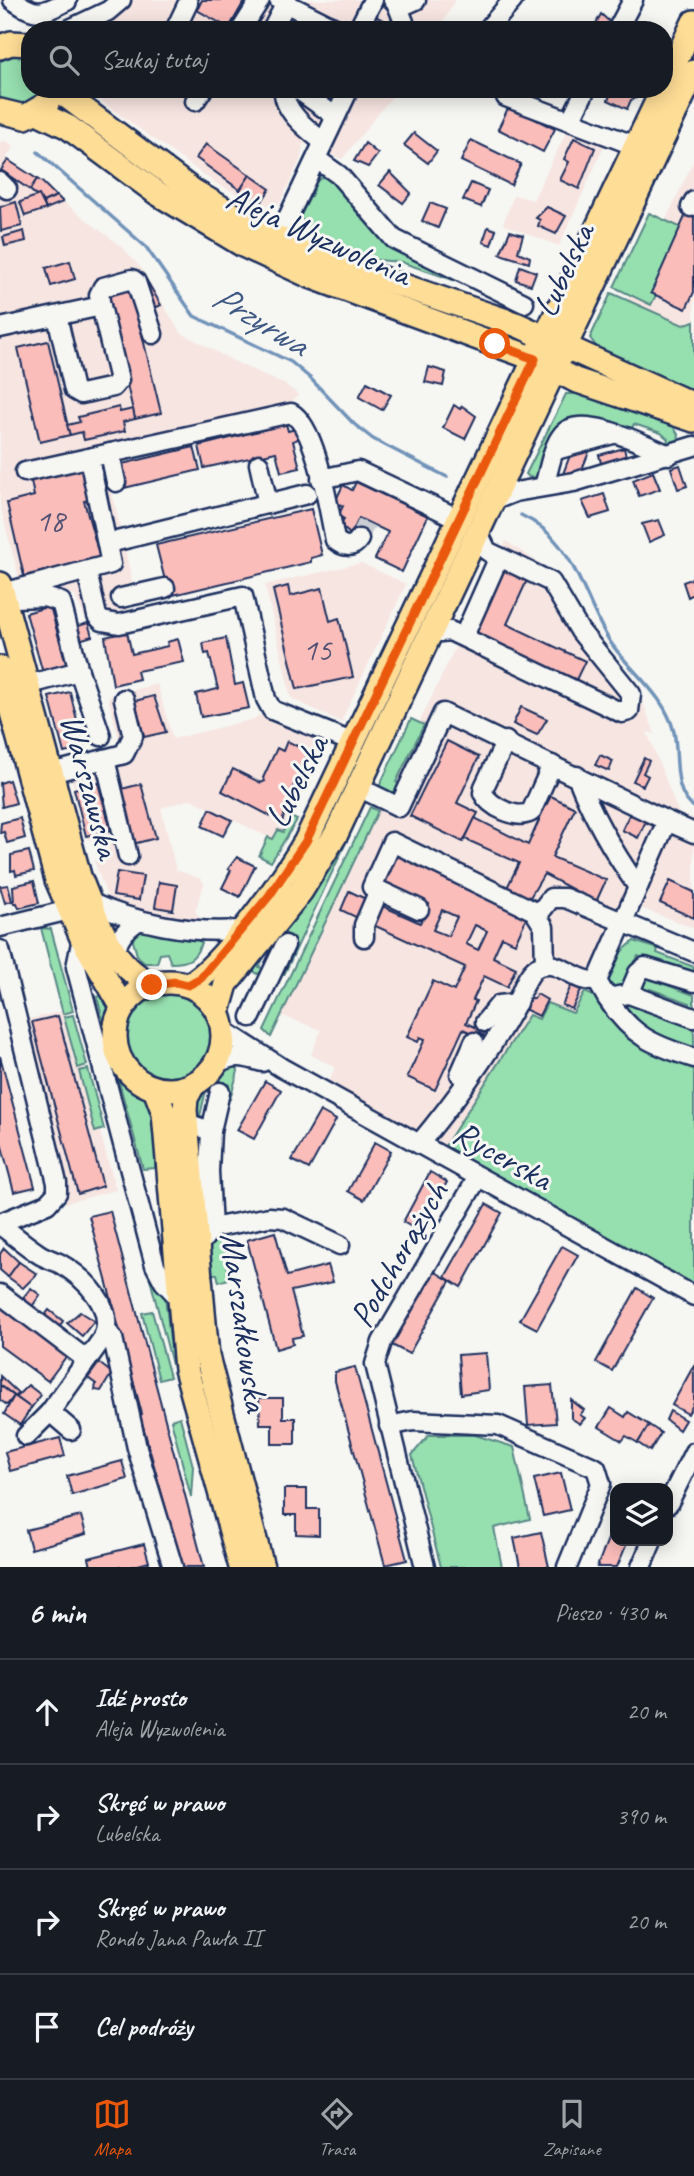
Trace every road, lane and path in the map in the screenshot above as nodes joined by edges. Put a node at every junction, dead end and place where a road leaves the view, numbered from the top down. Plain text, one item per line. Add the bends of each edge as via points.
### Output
1 (13, 0) edge
2 (121, 0) edge
3 (260, 0) edge
4 (373, 0) edge
5 (416, 0) edge
6 (513, 0) edge
7 (633, 0) edge
8 (66, 1) edge
9 (283, 2) edge
10 (395, 2) edge
11 (188, 3) dead end
12 (81, 21) edge
13 (93, 21) edge
14 (180, 21) edge
15 (247, 21) edge
16 (276, 21) edge
17 (321, 21) edge
18 (362, 21) edge
19 (394, 21) tunnel mouth
20 (495, 21) edge
21 (622, 21) edge
22 (694, 22) edge
23 (673, 67) edge
24 (694, 72) edge
25 (50, 98) edge
26 (68, 98) edge
27 (286, 98) edge
28 (310, 98) edge
29 (344, 98) edge
30 (509, 98) edge
31 (582, 98) edge
32 (658, 98) edge
33 (0, 111) edge
34 (37, 112) junction
35 (335, 116) junction
36 (571, 120) junction
37 (322, 141) junction
38 (636, 146) junction
39 (318, 160) junction
40 (277, 238) junction
41 (243, 246) junction
42 (524, 303) dead end
43 (102, 306) junction
44 (57, 316) junction
45 (0, 328) edge
46 (153, 334) dead end
47 (556, 342) junction
48 (544, 365) junction
49 (691, 414) edge
50 (682, 451) edge
51 (110, 453) junction
52 (89, 458) junction
53 (259, 464) dead end
54 (510, 465) junction
55 (25, 472) dead end
56 (116, 482) dead end
57 (542, 486) junction
58 (316, 489) junction
59 (492, 501) junction
60 (268, 504) junction
61 (469, 526) junction
62 (359, 539) dead end
63 (108, 543) junction
64 (499, 557) junction
65 (88, 572) junction
66 (165, 589) dead end
67 (2, 592) edge
68 (121, 598) dead end
69 (431, 633) junction
70 (464, 636) junction
71 (404, 663) junction
72 (0, 668) edge
73 (79, 671) junction
74 (27, 685) junction
75 (124, 699) dead end
76 (101, 736) dead end
77 (346, 740) junction
78 (506, 741) junction
79 (105, 759) junction
80 (552, 765) junction
81 (577, 776) junction
82 (358, 787) junction
83 (47, 788) junction
84 (667, 821) junction
85 (694, 833) edge
86 (128, 856) dead end
87 (298, 876) junction
88 (638, 887) junction
89 (379, 890) junction
90 (419, 909) dead end
91 (85, 911) junction
92 (538, 915) junction
93 (138, 922) junction
94 (622, 924) junction
95 (0, 928) edge
96 (241, 930) junction
97 (202, 931) junction
98 (364, 937) dead end
99 (82, 938) junction
100 (285, 945) dead end
101 (0, 950) edge
102 (694, 952) edge
103 (116, 953) junction
104 (214, 963) junction
105 (545, 965) junction
106 (238, 969) junction
107 (597, 981) junction
108 (694, 982) edge
109 (267, 984) junction
110 (152, 985) junction
111 (188, 985) junction
112 (629, 995) junction
113 (607, 998) junction
114 (517, 1003) junction
115 (123, 1008) junction
116 (251, 1017) dead end
117 (694, 1018) edge
118 (220, 1021) junction
119 (485, 1022) dead end
120 (474, 1042) dead end
121 (694, 1058) edge
122 (216, 1063) junction
123 (282, 1068) junction
124 (193, 1085) junction
125 (155, 1089) junction
126 (220, 1092) dead end
127 (455, 1098) junction
128 (186, 1123) junction
129 (211, 1131) junction
130 (419, 1144) junction
131 (478, 1177) junction
132 (0, 1224) edge
133 (212, 1228) junction
134 (340, 1245) dead end
135 (197, 1247) junction
136 (0, 1294) edge
137 (694, 1296) edge
138 (179, 1298) junction
139 (107, 1331) junction
140 (87, 1360) junction
141 (50, 1412) junction
142 (389, 1426) junction
143 (71, 1430) dead end
144 (26, 1436) dead end
145 (694, 1452) edge
146 (673, 1494) edge
147 (650, 1546) edge
148 (173, 1567) edge
149 (241, 1567) edge
150 (262, 1567) edge
151 (425, 1567) edge
152 (567, 1567) edge
153 (641, 1567) edge

1 - 8 street via 34,13
2 - 13 street
3 - 15 street
4 - 18 street
5 - 10 street
6 - 20 street
7 - 21 street
8 - 12 street
9 - 16 street
9 - 17 street
10 - 19 street
11 - 14 street
22 - 23 main road, Lubelska
24 - 47 main road, Lubelska
25 - 34 main road
26 - 40 main road, Aleja Wyzwolenia via 193,191
27 - 37 street via 302,126
28 - 35 street
29 - 35 street
30 - 36 street
31 - 36 street
32 - 38 main road, Lubelska
33 - 34 main road via 25,117
34 - 41 main road, Aleja Wyzwolenia via 68,127 157,193
35 - 37 street
36 - 38 street
37 - 39 street
38 - 47 main road, Lubelska
39 - 40 street
39 - 42 street via 339,174 394,239
40 - 41 street via 264,245
40 - 47 main road, Aleja Wyzwolenia
41 - 48 main road, Aleja Wyzwolenia
43 - 44 street
43 - 44 street via 119,380 114,387 81,394 74,390
43 - 46 street via 99,295 103,287 132,279
44 - 45 street
47 - 48 main road, Lubelska
47 - 49 main road, Aleja Wyzwolenia
48 - 49 main road, Aleja Wyzwolenia via 584,384
48 - 54 main road, Lubelska
48 - 61 main road, Lubelska
49 - 50 street
50 - 57 street via 574,482
50 - 57 street via 601,427 571,429 561,435
51 - 52 street
51 - 56 street
51 - 58 street via 291,413 313,446
52 - 55 street
52 - 63 street
53 - 60 street
54 - 57 street via 521,480
54 - 59 main road, Lubelska
57 - 59 street
58 - 60 street
58 - 61 street via 358,471
58 - 62 street via 323,521 335,541 350,546
59 - 61 main road, Lubelska
60 - 63 street
61 - 64 street via 486,551
61 - 69 main road, Lubelska
61 - 71 main road, Lubelska
63 - 65 street via 111,564
64 - 70 street
64 - 70 street via 551,582 580,631 631,694 629,711 622,713
65 - 67 street
65 - 77 street via 97,616 110,623 243,596 272,710
66 - 68 street
67 - 73 street via 61,602
67 - 74 main road, Warszawska
69 - 70 street via 450,631
69 - 71 main road, Lubelska
71 - 77 main road, Lubelska
71 - 82 main road, Lubelska
72 - 83 main road, Warszawska
73 - 74 street
73 - 76 street
74 - 83 main road, Warszawska
75 - 79 street via 133,736 124,754
77 - 87 main road, Lubelska via 306,841
78 - 80 street
78 - 80 street via 484,787 489,802 526,815
78 - 82 street via 443,713 399,807
79 - 83 street
79 - 86 street
80 - 81 street
81 - 84 street
81 - 88 street via 585,798
82 - 87 main road, Lubelska via 336,834
83 - 91 main road, Warszawska via 57,880
84 - 85 street
84 - 88 street
87 - 96 main road, Lubelska
87 - 106 main road, Lubelska
88 - 94 street
89 - 90 street
89 - 92 street via 372,887 392,842
89 - 98 street
91 - 93 street
91 - 95 street
91 - 99 main road, Warszawska
91 - 103 main road, Warszawska
92 - 94 street via 547,902 561,897
92 - 105 street via 545,934
93 - 97 street
93 - 103 street via 124,932
94 - 102 street
94 - 107 street
96 - 97 street
96 - 104 main road, Lubelska
97 - 104 street via 213,949
99 - 115 main road, Warszawska
99 - 138 street via 76,967 155,1265
100 - 109 street
101 - 132 street via 58,1183 57,1193 47,1204
103 - 110 main road, Warszawska via 130,971
104 - 111 main road, Lubelska
105 - 107 street
105 - 114 street via 532,972
106 - 109 street
106 - 118 main road, Lubelska via 226,984
107 - 113 street
108 - 112 street via 645,967
109 - 116 street
110 - 111 main road
110 - 115 main road
111 - 118 main road via 210,1000
112 - 113 street
112 - 117 street
113 - 121 street via 623,1023 640,1037
114 - 119 street via 499,1005
114 - 127 street
115 - 125 main road via 115,1031 120,1059 139,1082
118 - 122 main road via 221,1053
118 - 123 street, Rycerska
120 - 127 street
122 - 123 street, Rycerska via 241,1055
122 - 124 main road
123 - 130 street, Rycerska
124 - 125 main road
124 - 128 main road, Marszałkowska via 186,1098
125 - 138 main road, Marszałkowska via 164,1113
126 - 129 street
127 - 130 street
128 - 129 street
128 - 135 main road, Marszałkowska
129 - 133 street
130 - 131 street, Rycerska
131 - 137 street, Rycerska
131 - 142 street, Podchorążych via 377,1353 377,1377
132 - 139 street via 41,1256 60,1264 98,1297
133 - 134 street via 283,1217
133 - 135 street
135 - 150 main road, Marszałkowska via 211,1377
136 - 140 street
138 - 149 main road, Marszałkowska via 189,1379
139 - 140 street
139 - 148 street via 113,1338 137,1448
140 - 141 street
141 - 143 street
141 - 144 street
142 - 151 street, Podchorążych
142 - 152 street via 413,1421 498,1425 596,1468 601,1484
145 - 146 street
147 - 153 street

